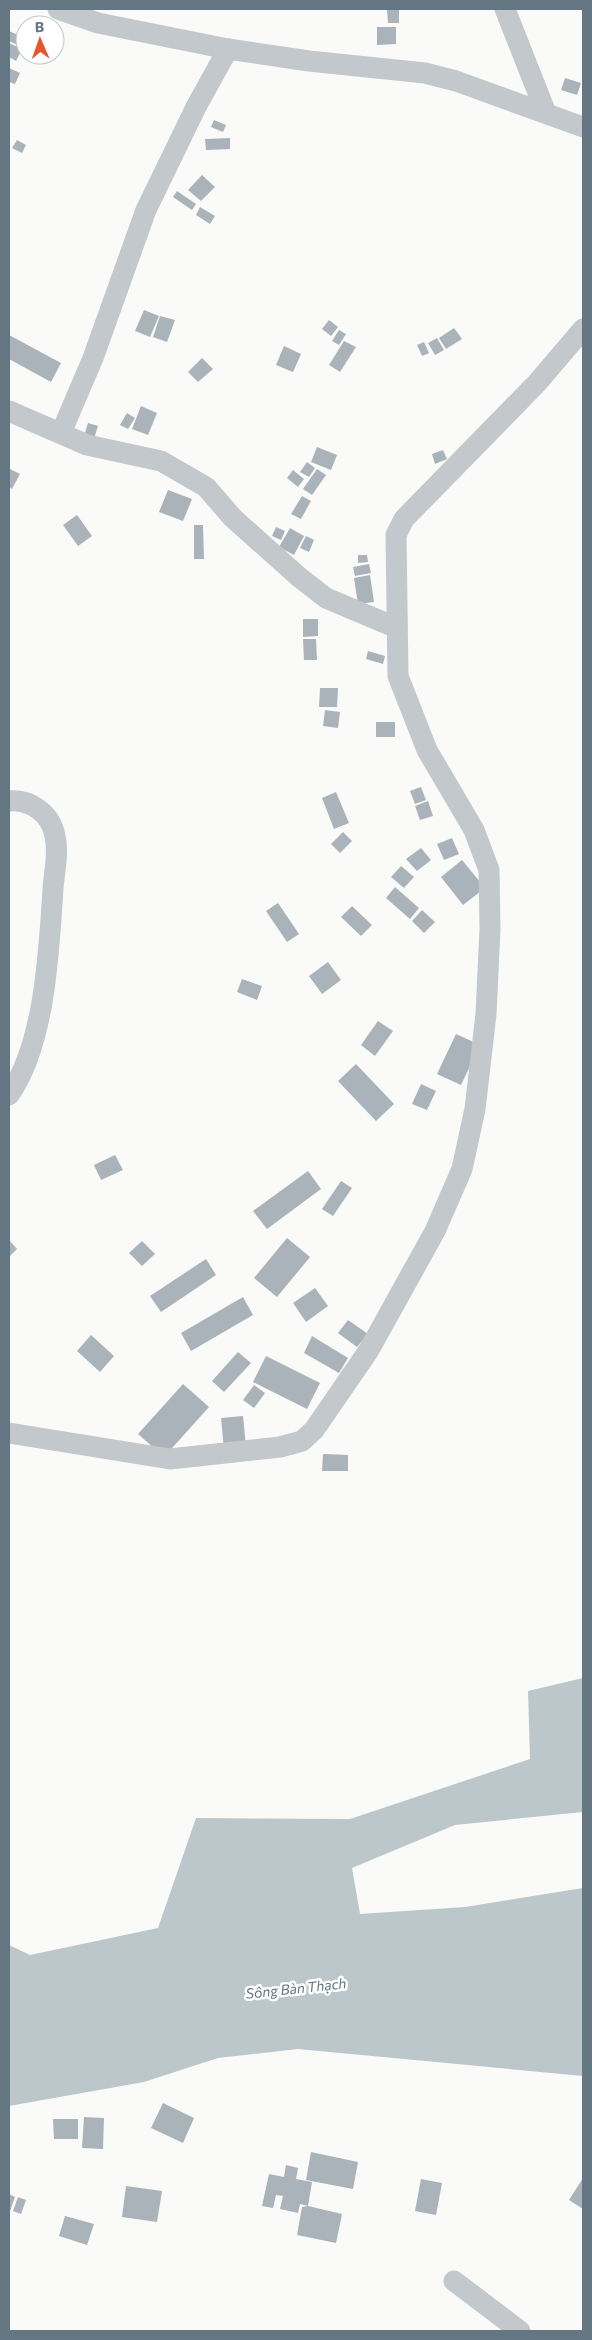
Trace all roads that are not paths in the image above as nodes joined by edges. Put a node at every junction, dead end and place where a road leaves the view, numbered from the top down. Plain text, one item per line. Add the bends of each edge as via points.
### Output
1 (58, 9) edge
2 (504, 9) edge
3 (228, 49) junction
4 (546, 113) junction
5 (583, 127) edge
6 (583, 329) edge
7 (9, 411) edge
8 (61, 433) junction
9 (397, 628) junction
10 (9, 801) edge
11 (9, 1095) edge
12 (9, 1433) edge
13 (454, 2281) dead end
14 (520, 2331) edge

1 - 3 street via 98,23
2 - 4 street
3 - 4 street via 425,73
3 - 8 street via 196,106 146,210 93,358
4 - 5 street
6 - 9 street via 537,383 400,525 395,548
7 - 8 street
8 - 9 street via 87,446 161,461 206,487 233,518 326,598
9 - 12 street via 398,676 403,690 427,750 481,846 491,879 486,1014 475,1109 462,1169 435,1231 369,1350 314,1430 302,1441 280,1448 170,1459
10 - 11 street via 29,803 38,809 51,823 56,843 48,959 38,1020 22,1071
13 - 14 street

